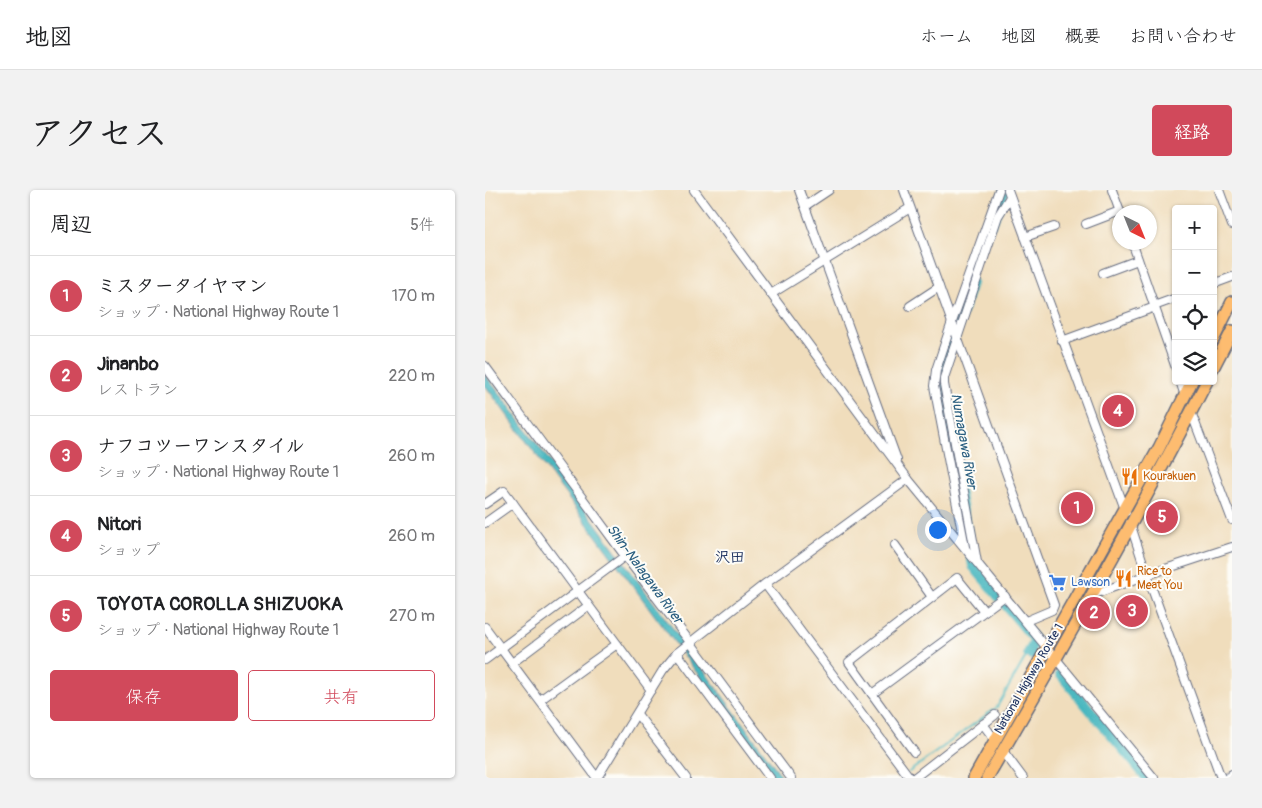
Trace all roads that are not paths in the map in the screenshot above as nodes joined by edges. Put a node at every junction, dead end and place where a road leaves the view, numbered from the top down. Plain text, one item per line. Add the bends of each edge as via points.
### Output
1 (694, 190) edge
2 (799, 190) edge
3 (829, 190) edge
4 (904, 190) edge
5 (999, 190) edge
6 (1112, 190) edge
7 (1219, 190) edge
8 (1009, 192) edge
9 (1117, 205) edge
10 (805, 206) junction
11 (910, 208) junction
12 (1112, 215) edge
13 (1086, 224) dead end
14 (1232, 225) edge
15 (1054, 226) dead end
16 (1025, 237) junction
17 (1135, 250) edge
18 (825, 260) junction
19 (1138, 260) junction
20 (1103, 273) dead end
21 (1232, 277) edge
22 (1217, 283) edge
23 (939, 287) junction
24 (771, 294) junction
25 (1172, 299) edge
26 (1232, 302) edge
27 (910, 306) dead end
28 (1154, 306) junction
29 (951, 322) junction
30 (1232, 331) edge
31 (1217, 332) edge
32 (957, 337) junction
33 (1062, 341) junction
34 (1172, 357) edge
35 (1217, 360) edge
36 (485, 366) edge
37 (1181, 385) edge
38 (1190, 385) edge
39 (1205, 385) edge
40 (1185, 396) junction
41 (1191, 412) junction
42 (900, 469) junction
43 (908, 479) junction
44 (1228, 498) edge
45 (513, 503) junction
46 (485, 504) edge
47 (1125, 510) junction
48 (1232, 520) edge
49 (485, 523) edge
50 (1131, 525) junction
51 (895, 545) dead end
52 (1232, 547) edge
53 (966, 549) junction
54 (625, 556) junction
55 (976, 562) junction
56 (1147, 575) junction
57 (765, 584) junction
58 (577, 591) junction
59 (1092, 595) junction
60 (1005, 596) junction
61 (933, 597) junction
62 (588, 606) junction
63 (984, 611) junction
64 (1025, 621) junction
65 (485, 627) edge
66 (691, 642) junction
67 (617, 644) junction
68 (501, 648) junction
69 (1047, 648) junction
70 (679, 652) junction
71 (1056, 658) junction
72 (485, 660) edge
73 (512, 663) junction
74 (651, 690) junction
75 (872, 694) junction
76 (540, 700) junction
77 (637, 714) junction
78 (995, 715) dead end
79 (983, 724) junction
80 (756, 730) junction
81 (995, 740) junction
82 (742, 741) junction
83 (1003, 751) junction
84 (914, 752) dead end
85 (1232, 774) edge
86 (597, 778) edge
87 (686, 778) edge
88 (770, 778) edge
89 (791, 778) edge
90 (910, 778) edge
91 (914, 778) edge
92 (973, 778) edge
93 (987, 778) edge
94 (1023, 778) edge
95 (1154, 778) edge
96 (1221, 778) edge
97 (1227, 778) edge

1 - 24 street
2 - 10 street
3 - 10 street
4 - 11 street
5 - 29 street
6 - 9 street
7 - 14 street
8 - 16 street
8 - 32 street
10 - 18 street
11 - 18 street
11 - 23 street
12 - 13 street
15 - 16 street
16 - 33 street
17 - 19 street
18 - 24 street
18 - 42 street
19 - 20 street
19 - 28 street
21 - 22 street
23 - 27 street
23 - 29 street
24 - 42 street
25 - 28 street
26 - 31 highway
28 - 33 street
28 - 34 street
29 - 32 street
29 - 53 street via 934,386
30 - 35 highway
32 - 55 street via 944,384
32 - 64 street via 1054,605 1052,610
33 - 47 street
36 - 54 street
37 - 40 street
38 - 40 highway, National Highway Route 1
39 - 41 highway, National Highway Route 1
40 - 47 highway, National Highway Route 1
41 - 44 street
41 - 50 highway, National Highway Route 1
42 - 43 street
43 - 53 street
43 - 57 street
44 - 48 street
45 - 46 street via 504,491
45 - 49 street
45 - 58 street
47 - 50 street
47 - 69 highway, National Highway Route 1
50 - 56 street
50 - 59 highway, National Highway Route 1
51 - 61 street
52 - 56 street
53 - 55 street
54 - 58 street
54 - 66 street
55 - 60 street
56 - 59 street
56 - 96 street
57 - 66 street
57 - 90 street
58 - 62 street
58 - 68 street
59 - 71 highway, National Highway Route 1
60 - 63 street
60 - 64 street
61 - 63 street via 957,578
61 - 75 street via 849,662
62 - 67 street
62 - 73 street
63 - 75 street
64 - 69 street
65 - 68 street
66 - 70 street
66 - 80 street
67 - 74 street
67 - 76 street
68 - 72 street
68 - 73 street
69 - 71 street
69 - 81 highway, National Highway Route 1
70 - 74 street
70 - 82 street
71 - 83 highway, National Highway Route 1
71 - 95 street
73 - 76 street
74 - 77 street
75 - 84 street
76 - 86 street
77 - 86 street
77 - 87 street
78 - 79 street
79 - 81 street
79 - 91 street
80 - 82 street
80 - 89 street
81 - 92 highway, National Highway Route 1
82 - 88 street
83 - 93 highway, National Highway Route 1
83 - 94 street
85 - 97 street

